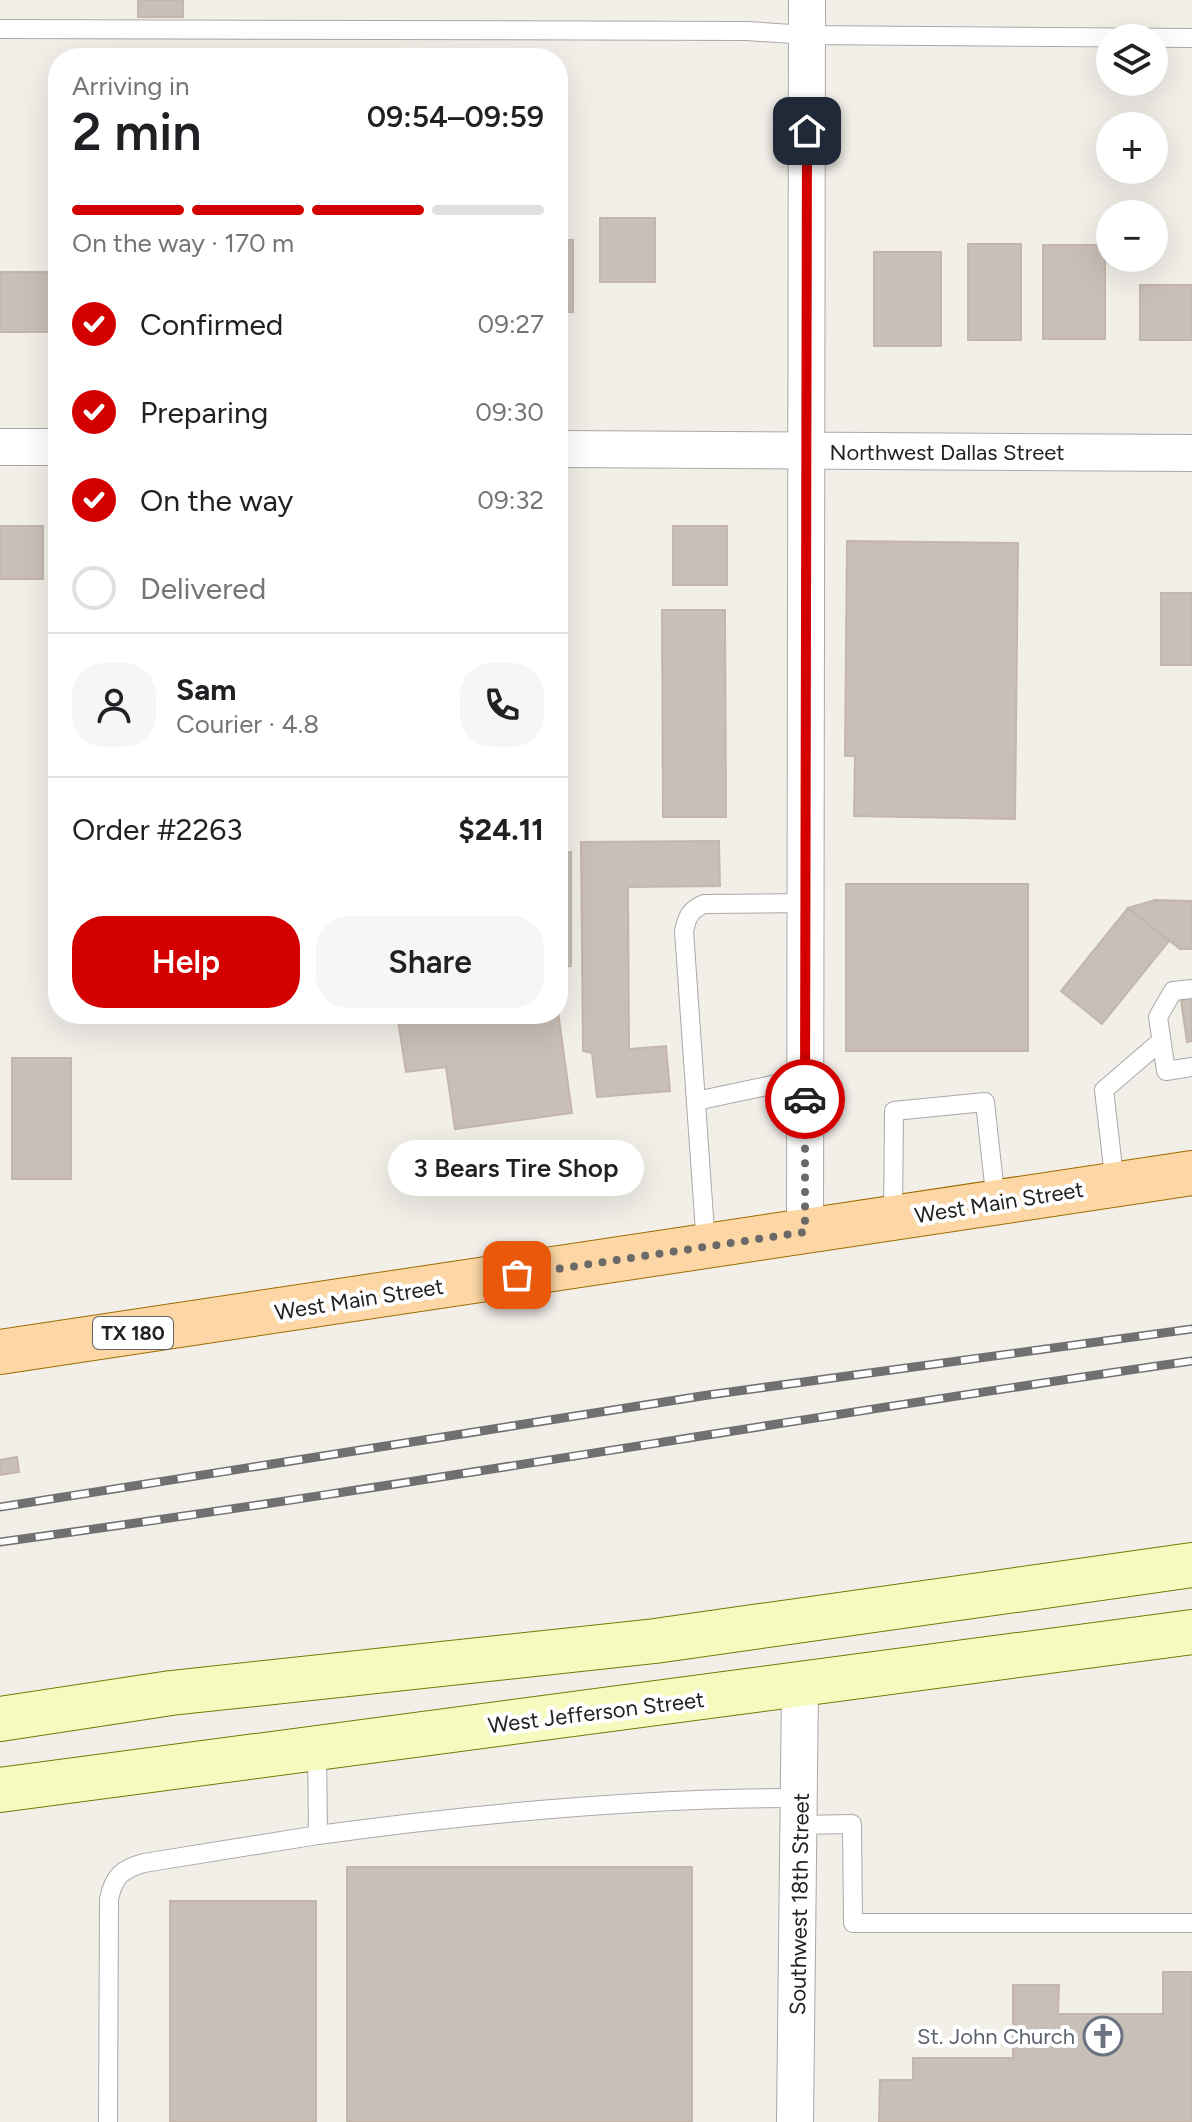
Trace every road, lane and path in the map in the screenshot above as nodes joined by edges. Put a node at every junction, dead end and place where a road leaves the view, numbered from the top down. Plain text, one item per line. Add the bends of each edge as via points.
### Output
1 (807, 17) edge
2 (0, 29) edge
3 (1192, 38) edge
4 (0, 447) edge
5 (48, 447) edge
6 (568, 449) edge
7 (808, 451) junction
8 (1192, 453) edge
9 (806, 903) junction
10 (1192, 989) edge
11 (1161, 1041) junction
12 (1192, 1067) edge
13 (805, 1078) junction
14 (696, 1101) junction
15 (1192, 1173) edge
16 (1115, 1185) junction
17 (996, 1203) junction
18 (893, 1218) junction
19 (805, 1232) junction
20 (706, 1246) junction
21 (0, 1352) edge
22 (1192, 1565) edge
23 (1192, 1632) edge
24 (800, 1686) junction
25 (0, 1719) edge
26 (317, 1748) junction
27 (0, 1790) edge
28 (800, 1811) junction
29 (318, 1835) junction
30 (1192, 1923) edge
31 (108, 2122) edge
32 (795, 2122) edge

1 - 2 lane via 731,30
1 - 3 lane
1 - 7 street
4 - 5 street
6 - 7 street, Northwest Dallas Street
7 - 8 street, Northwest Dallas Street
7 - 9 street
9 - 13 street
9 - 14 lane via 704,904 687,918
10 - 11 lane via 1173,991 1158,1017
11 - 12 lane via 1166,1071
11 - 16 lane via 1104,1090
13 - 14 lane
13 - 19 street
14 - 20 lane
15 - 16 main road, West Main Street / TX 180
16 - 17 main road, West Main Street / TX 180
17 - 18 main road, West Main Street / TX 180
17 - 18 lane via 985,1102 894,1111
18 - 19 main road, West Main Street / TX 180
19 - 20 main road, West Main Street / TX 180
20 - 21 main road, West Main Street / TX 180
22 - 25 main road via 655,1641 171,1693
23 - 24 main road, West Jefferson Street
24 - 26 main road, West Jefferson Street
24 - 28 street, Southwest 18th Street
26 - 27 main road, West Jefferson Street
26 - 29 lane
28 - 29 lane via 679,1798
28 - 30 lane via 852,1824 853,1923
28 - 32 street, Southwest 18th Street
29 - 31 lane via 144,1863 117,1876 109,1899

